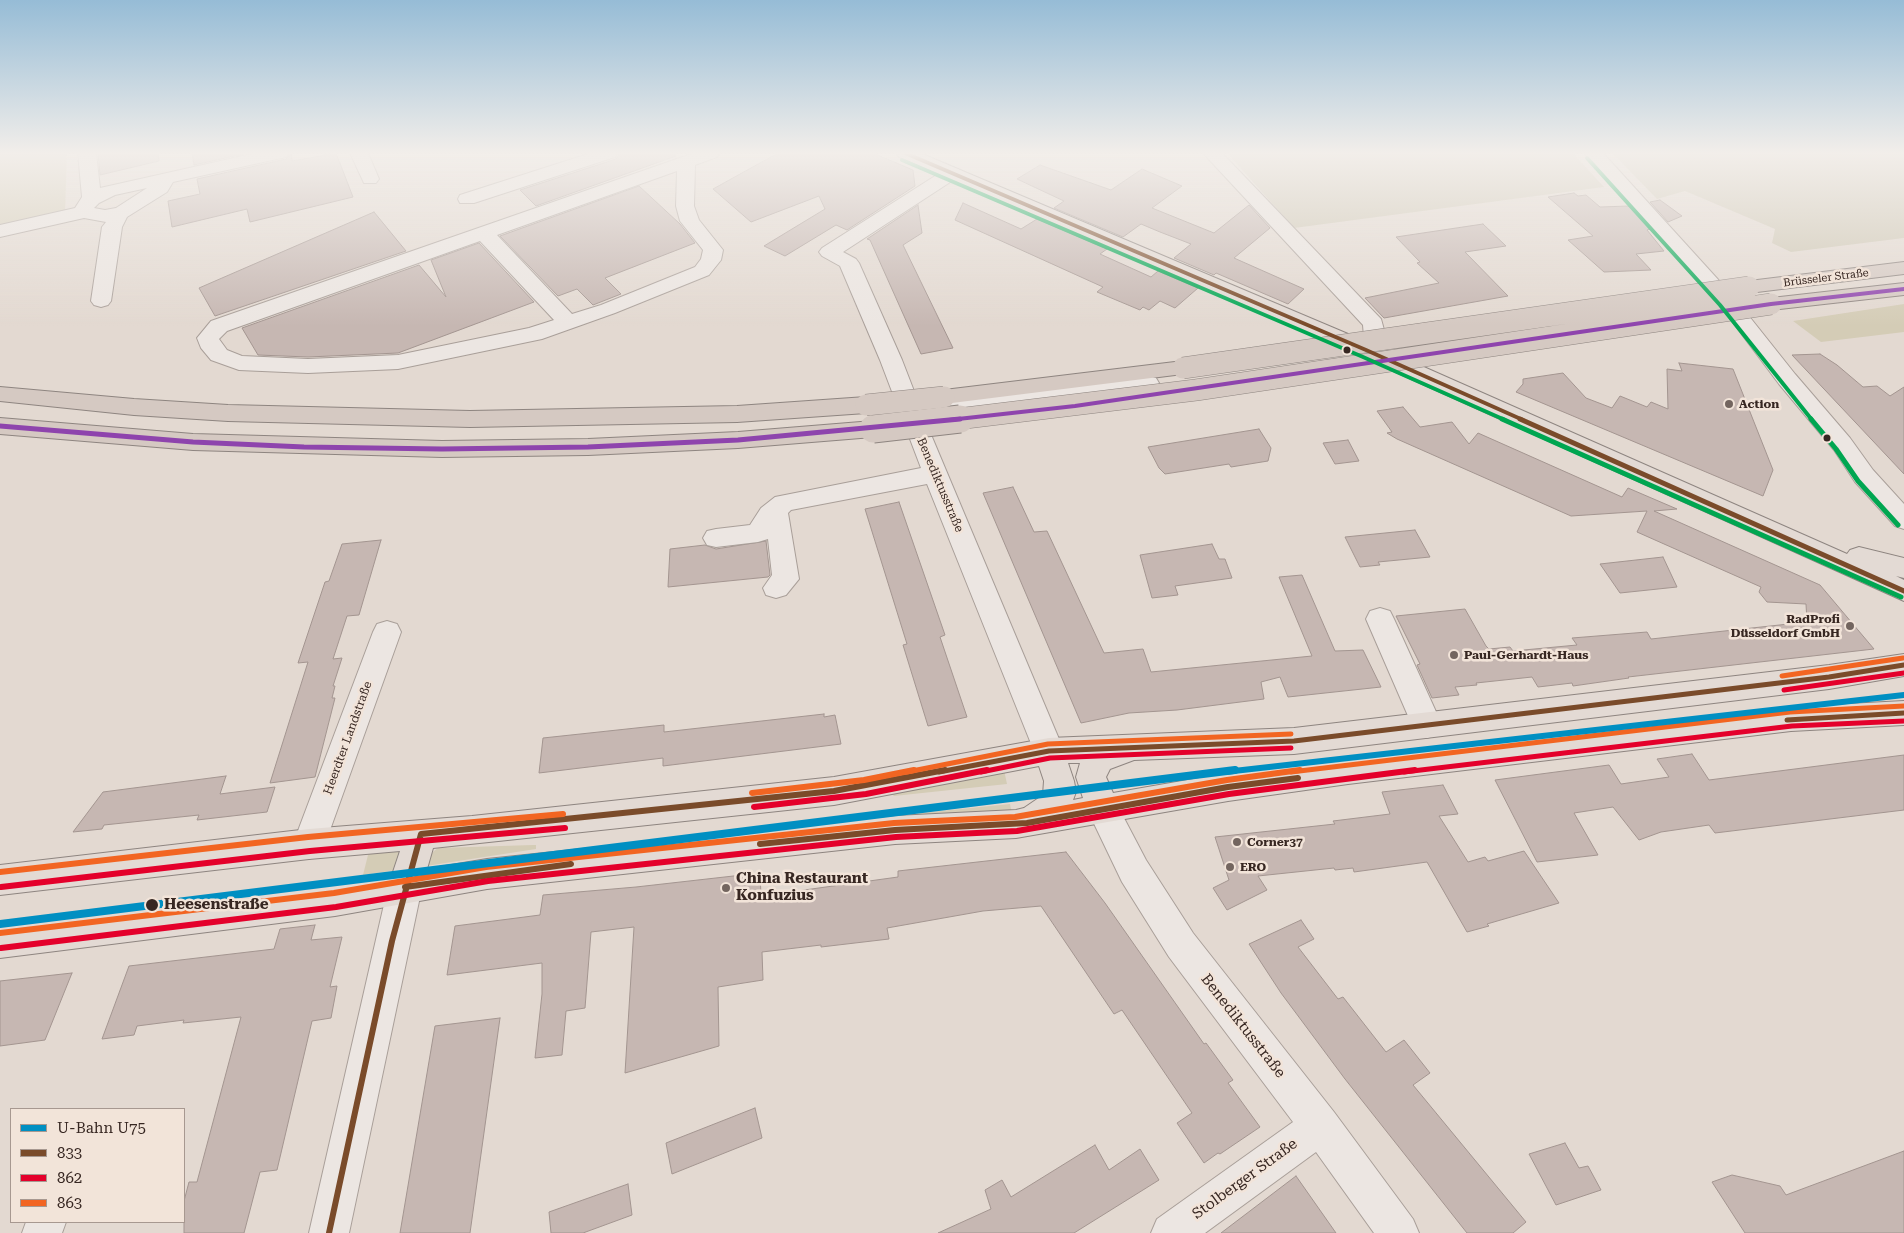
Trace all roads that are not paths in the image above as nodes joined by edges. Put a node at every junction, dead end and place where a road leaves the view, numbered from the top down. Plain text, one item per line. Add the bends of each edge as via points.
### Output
1 (72, 211) edge
2 (93, 211) edge
3 (123, 211) edge
4 (548, 211) edge
5 (687, 211) edge
6 (893, 211) edge
7 (1042, 211) edge
8 (1266, 211) edge
9 (1645, 211) edge
10 (117, 214) junction
11 (0, 231) edge
12 (484, 233) junction
13 (1904, 268) edge
14 (1904, 289) edge
15 (1726, 300) junction
16 (101, 301) dead end
17 (568, 323) junction
18 (1366, 350) junction
19 (1148, 383) dead end
20 (0, 394) edge
21 (910, 412) junction
22 (0, 426) edge
23 (1842, 444) junction
24 (936, 474) junction
25 (1904, 503) edge
26 (775, 510) junction
27 (1904, 520) edge
28 (716, 538) dead end
29 (1903, 584) edge
30 (776, 588) dead end
31 (1380, 619) dead end
32 (387, 632) dead end
33 (1904, 665) edge
34 (1904, 714) edge
35 (1427, 725) junction
36 (1131, 748) junction
37 (1049, 752) junction
38 (1103, 809) junction
39 (1027, 823) junction
40 (421, 834) junction
41 (309, 844) junction
42 (0, 880) edge
43 (405, 887) junction
44 (0, 941) edge
45 (1320, 1126) junction
46 (329, 1233) edge
47 (1170, 1233) edge
48 (1398, 1233) edge

1 - 11 street
2 - 10 street via 99,216
3 - 10 street
4 - 12 street
5 - 17 street via 690,221 713,250 711,260 702,271
6 - 21 street, Benediktusstraße via 829,252 849,263
7 - 18 main road
8 - 18 street via 1373,324 1375,338
9 - 15 street
10 - 16 street via 112,227
12 - 17 street
12 - 17 street via 220,326 208,338 212,348 219,355 240,363 308,366 398,362 534,334
13 - 20 highway, Brüsseler Straße, bridge via 1066,384 866,405 727,414 470,420 228,413
14 - 22 highway, Brüsseler Straße, bridge via 1771,304 1075,406 738,440 442,449 193,442
15 - 18 street
15 - 23 street
18 - 29 main road via 1802,544
19 - 21 street
21 - 24 street, Benediktusstraße
23 - 25 street
23 - 27 street via 1864,476
24 - 26 street via 784,503
24 - 37 street, Benediktusstraße
26 - 28 street via 758,533
26 - 30 street via 786,579
31 - 35 street
32 - 41 street, Heerdter Landstraße
33 - 35 main road via 1829,677
34 - 38 main road via 1791,719 1348,771 1228,787
35 - 36 main road via 1294,741
36 - 37 main road
36 - 38 main road via 1099,760 1093,767 1091,777
37 - 39 main road via 1060,792 1056,804
37 - 40 main road via 834,791
38 - 39 main road
38 - 45 street, Benediktusstraße via 1134,871 1181,945
39 - 43 main road via 895,830 792,840 487,874
40 - 41 main road
40 - 43 main road
41 - 42 main road
43 - 44 main road via 335,900
43 - 46 street
45 - 47 street, Stolberger Straße
45 - 48 street, Benediktusstraße

